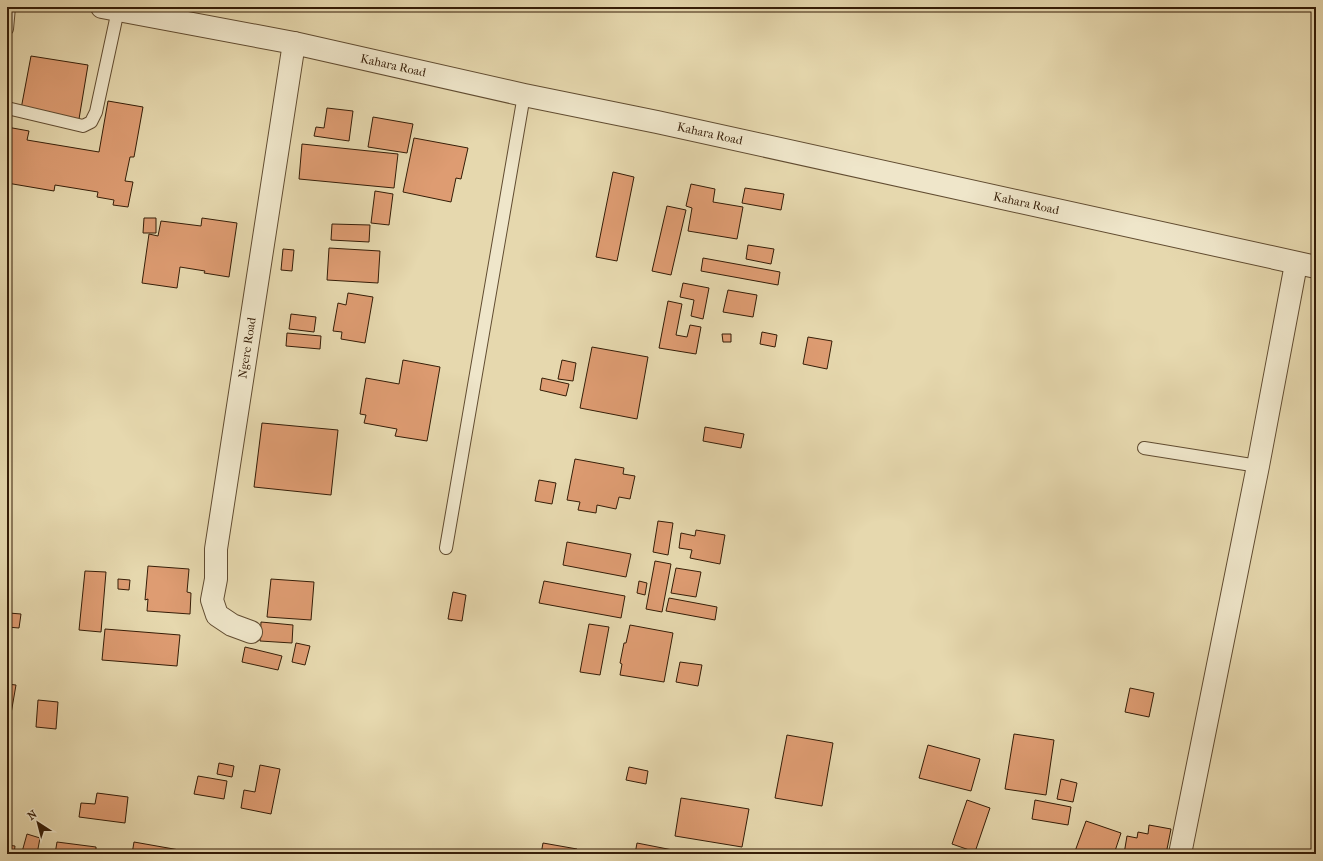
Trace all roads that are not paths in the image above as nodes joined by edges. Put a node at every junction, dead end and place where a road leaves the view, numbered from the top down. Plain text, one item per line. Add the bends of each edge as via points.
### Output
1 (9, 7) edge
2 (110, 8) edge
3 (7, 29) edge
4 (294, 43) junction
5 (524, 95) junction
6 (7, 108) edge
7 (1306, 265) edge
8 (1144, 448) dead end
9 (1258, 466) junction
10 (446, 548) dead end
11 (251, 632) dead end
12 (1180, 854) edge

1 - 3 lane
2 - 4 street, Kahara Road
2 - 6 lane via 96,112 91,122 83,126
4 - 5 street, Kahara Road
4 - 11 street, Ngere Road via 216,549 216,579 212,600 217,615 232,625
5 - 7 street, Kahara Road
5 - 10 lane
7 - 9 street
8 - 9 lane
9 - 12 street

